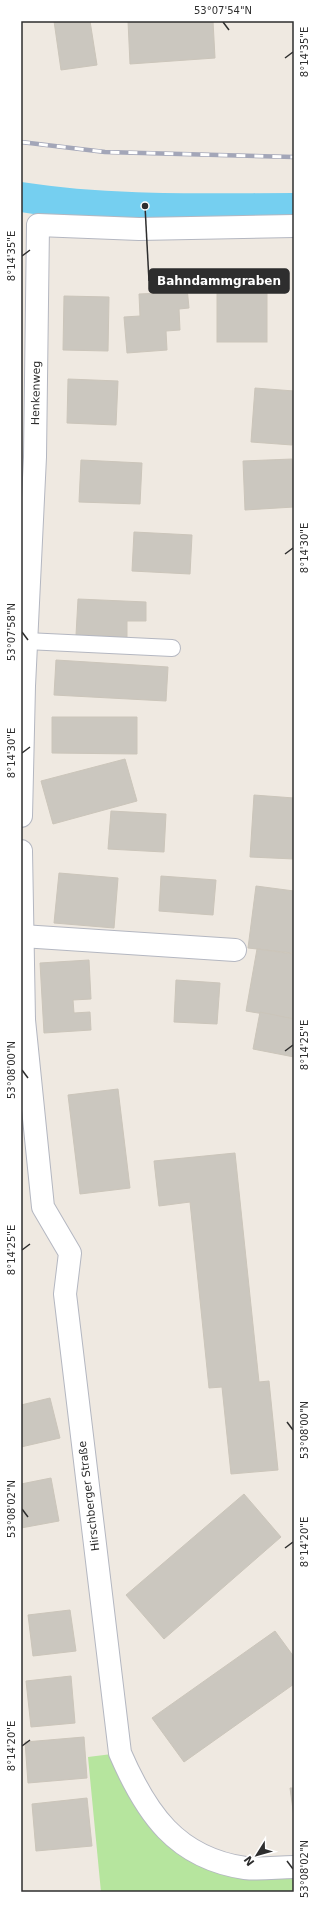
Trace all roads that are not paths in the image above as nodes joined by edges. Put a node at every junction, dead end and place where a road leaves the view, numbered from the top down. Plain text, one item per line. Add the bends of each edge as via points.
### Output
1 (294, 226) edge
2 (26, 641) junction
3 (172, 648) dead end
4 (21, 816) edge
5 (21, 851) edge
6 (22, 936) junction
7 (235, 950) dead end
8 (22, 1020) edge
9 (294, 1867) edge

1 - 2 street, Henkenweg via 138,229 38,225 35,457
2 - 3 lane
2 - 4 street, Henkenweg
5 - 6 street
6 - 7 street
6 - 8 street
8 - 9 street, Hirschberger Straße via 43,1207 70,1253 65,1294 120,1753 144,1801 170,1834 184,1844 225,1864

